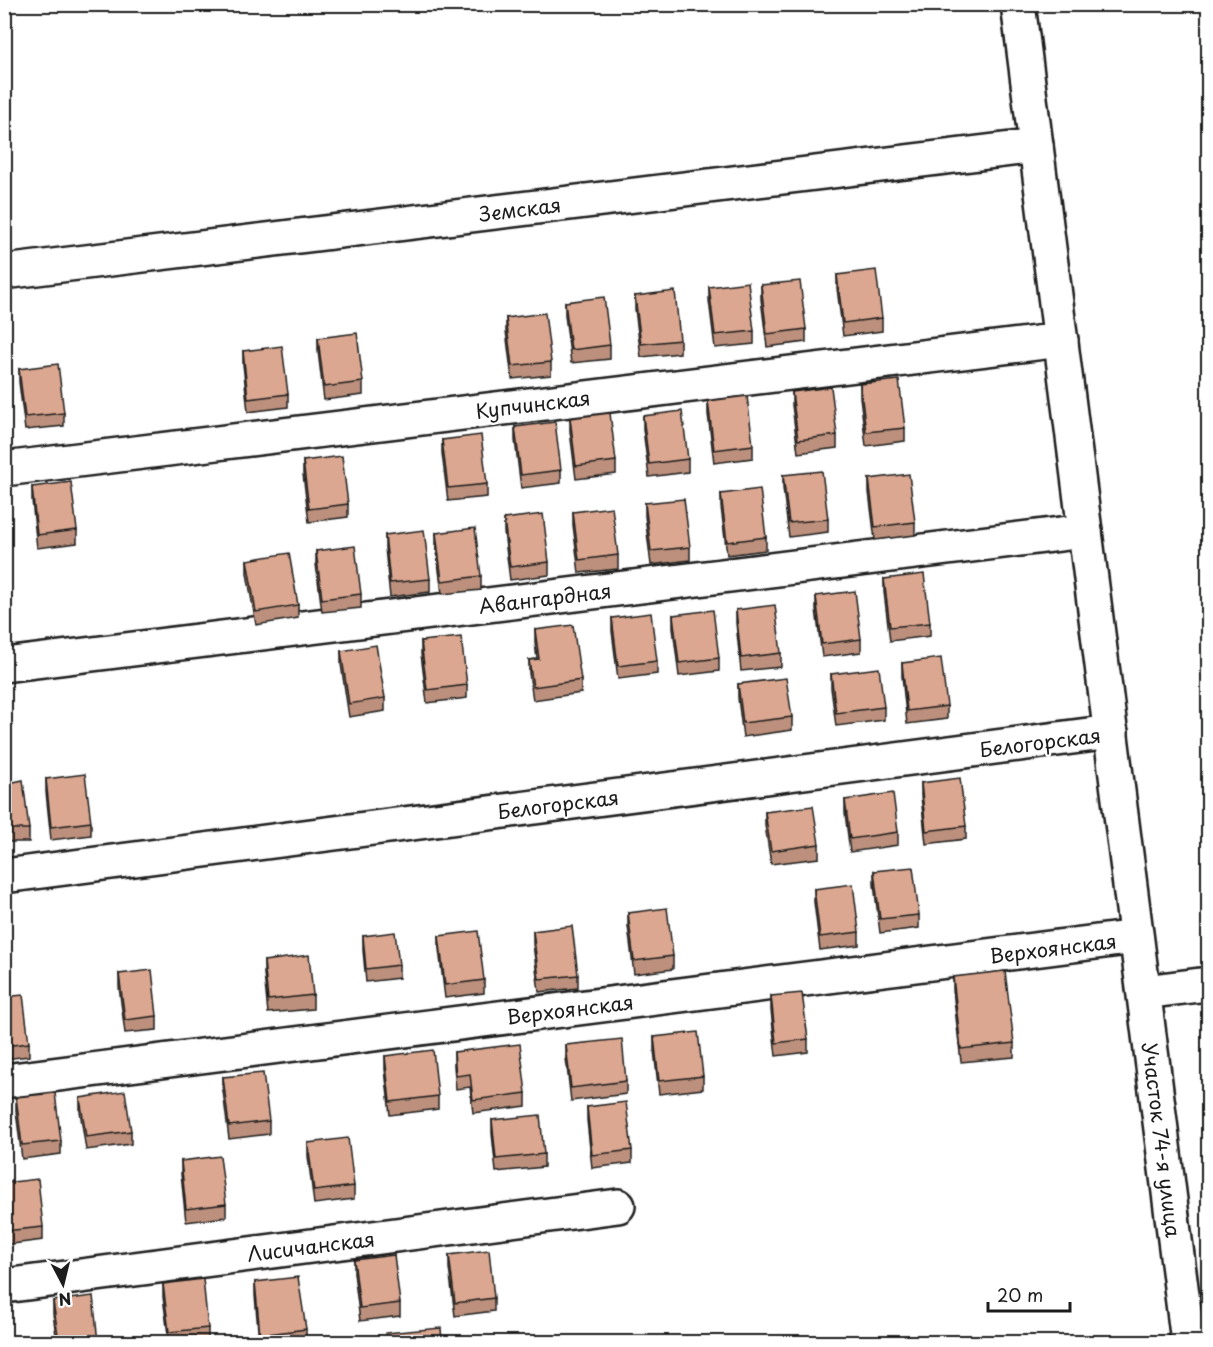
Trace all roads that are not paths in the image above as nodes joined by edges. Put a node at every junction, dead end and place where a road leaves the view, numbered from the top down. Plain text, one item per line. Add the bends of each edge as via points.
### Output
1 (1018, 4) edge
2 (1036, 146) junction
3 (4, 272) edge
4 (1061, 340) junction
5 (4, 469) edge
6 (1085, 531) junction
7 (4, 665) edge
8 (1111, 732) junction
9 (4, 876) edge
10 (1136, 937) junction
11 (1209, 984) edge
12 (1144, 992) junction
13 (4, 1081) edge
14 (618, 1206) dead end
15 (4, 1286) edge
16 (1188, 1342) edge

1 - 2 street, Участок 74-я улица
2 - 3 street, Земская
2 - 4 street, Участок 74-я улица
4 - 5 street, Купчинская
4 - 6 street, Участок 74-я улица
6 - 7 street, Авангардная
6 - 8 street, Участок 74-я улица
8 - 9 street, Белогорская
8 - 10 street, Участок 74-я улица
10 - 12 street, Участок 74-я улица
10 - 13 street, Верхоянская
11 - 12 street
12 - 16 street, Участок 74-я улица
14 - 15 street, Лисичанская

